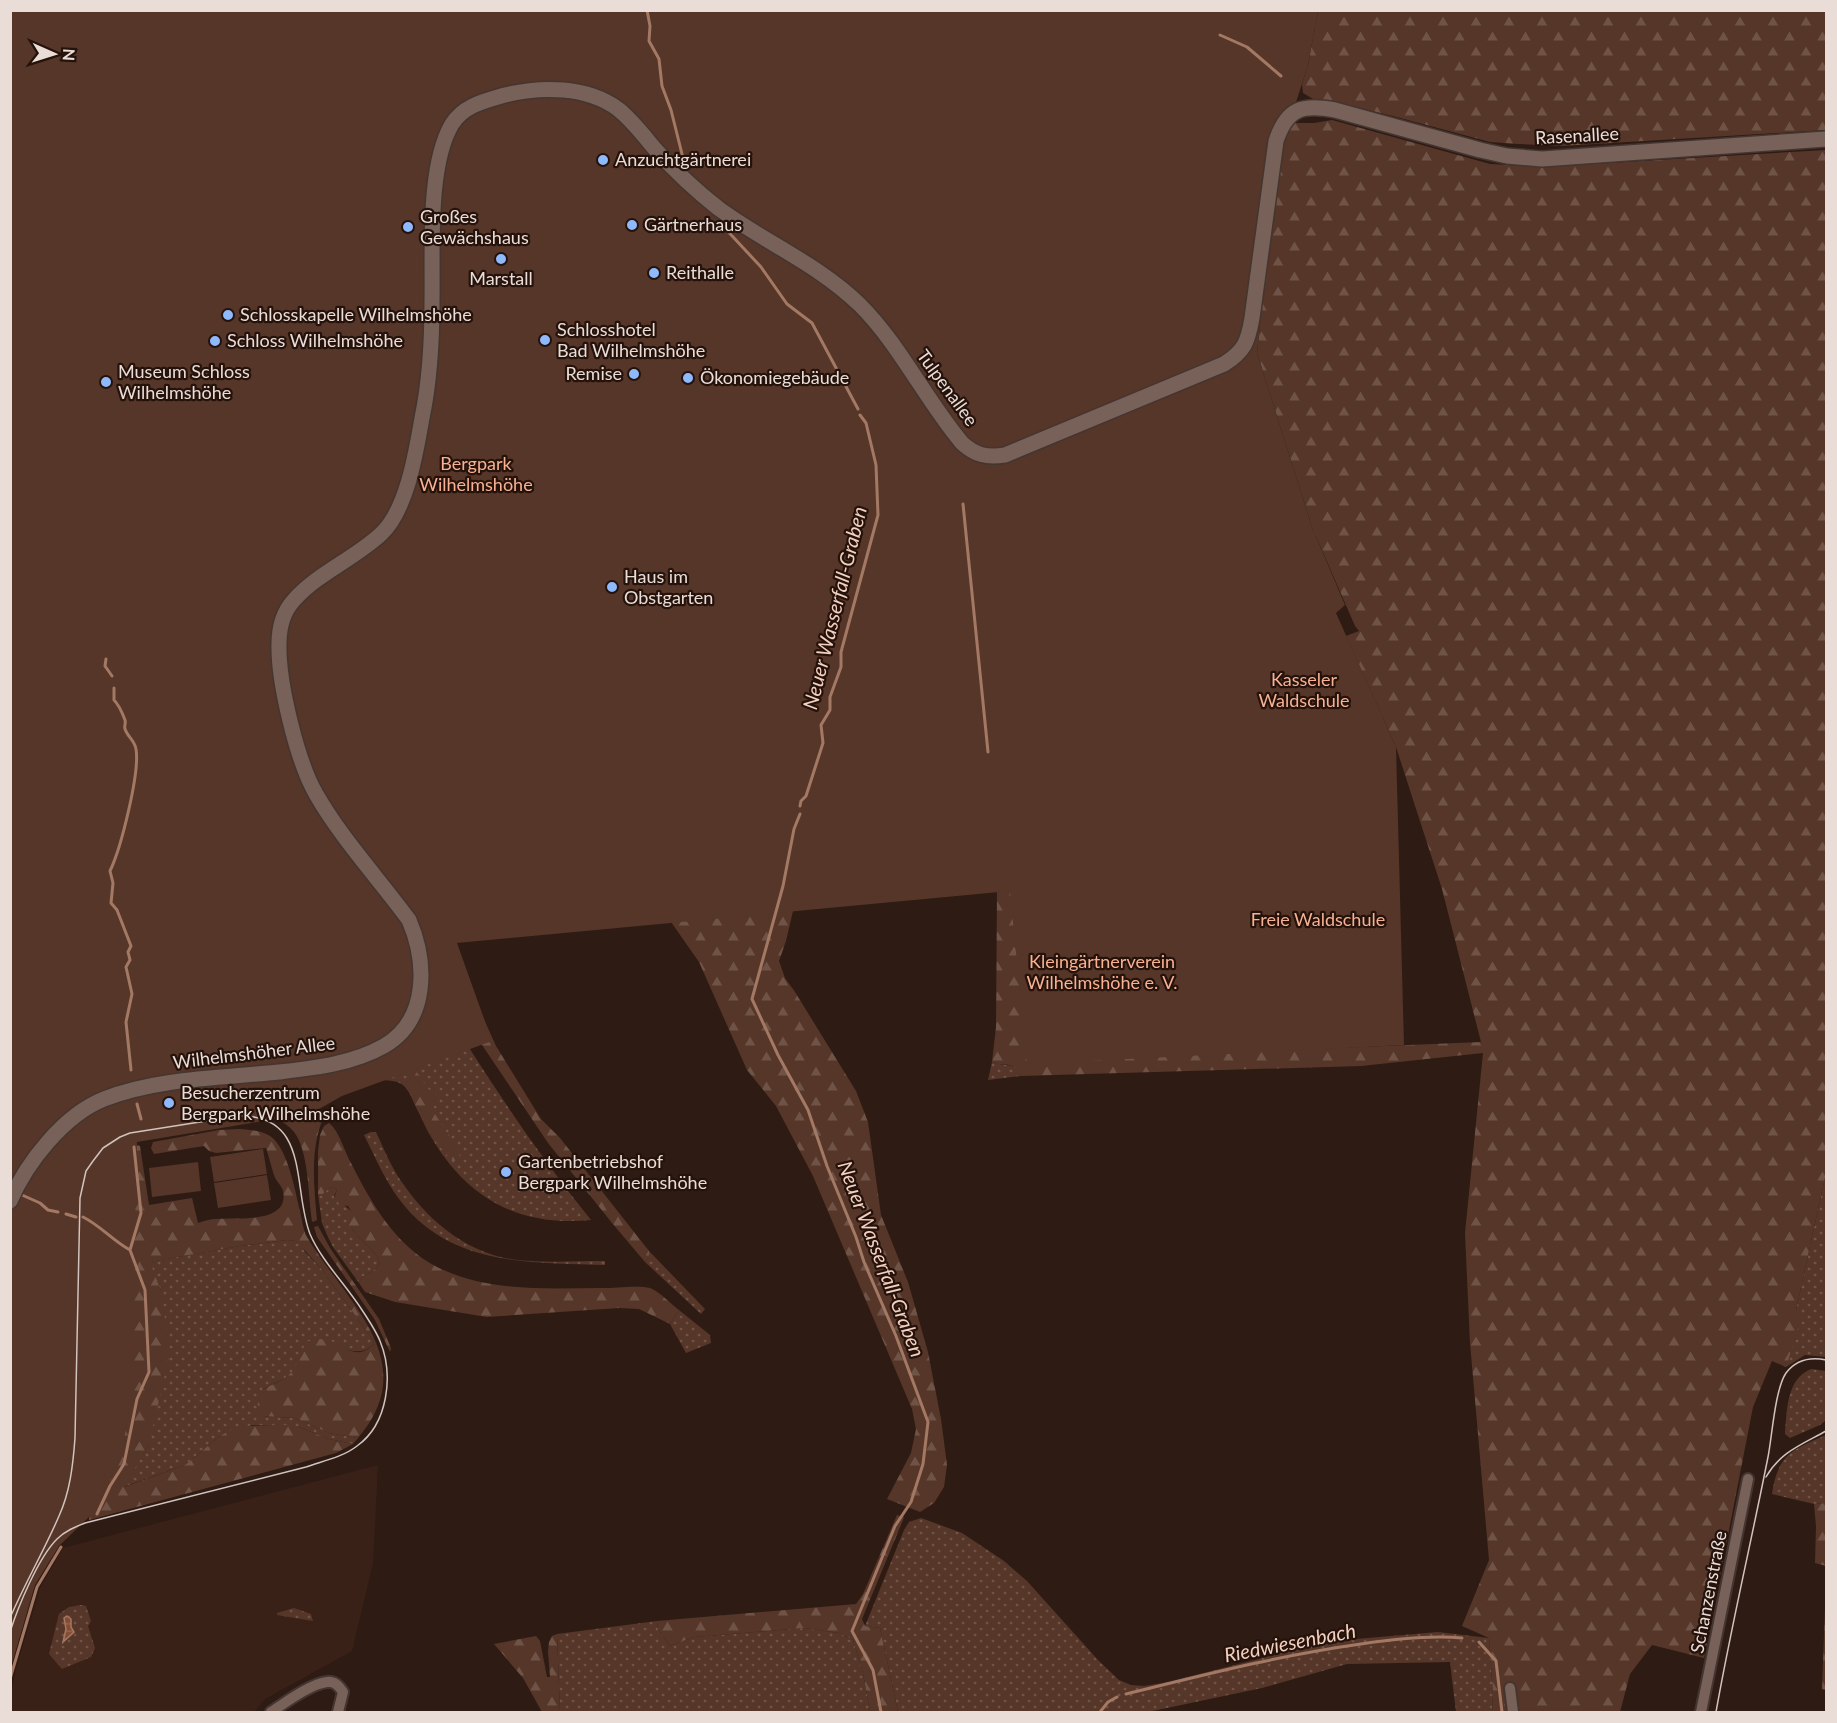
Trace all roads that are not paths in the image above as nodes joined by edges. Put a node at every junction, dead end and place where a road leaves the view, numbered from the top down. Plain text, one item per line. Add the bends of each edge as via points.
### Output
1 (1335, 110) joint
2 (1827, 139) edge
3 (438, 160) joint
4 (10, 1201) edge
5 (1748, 1479) dead end
6 (1510, 1688) dead end
7 (271, 1713) edge
8 (338, 1713) edge
9 (1513, 1713) edge
10 (1701, 1713) edge

1 - 2 main road, Rasenallee via 1480,150 1542,159
1 - 3 main road, Tulpenallee via 1305,108 1292,113 1281,126 1273,156 1252,318 1243,349 1224,364 995,456 978,454 962,443 861,305 831,280 706,199 610,104 580,93 536,89 486,101 459,115
3 - 4 main road, Wilhelmshöher Allee via 426,399 404,494 380,535 295,599 283,619 279,645 285,693 308,778 328,813 409,920 416,937 421,984 413,1014 404,1029 383,1046 338,1063 167,1083 102,1100 55,1135
5 - 10 street, Schanzenstraße
6 - 9 street
7 - 8 street via 313,1687 329,1682 343,1692

